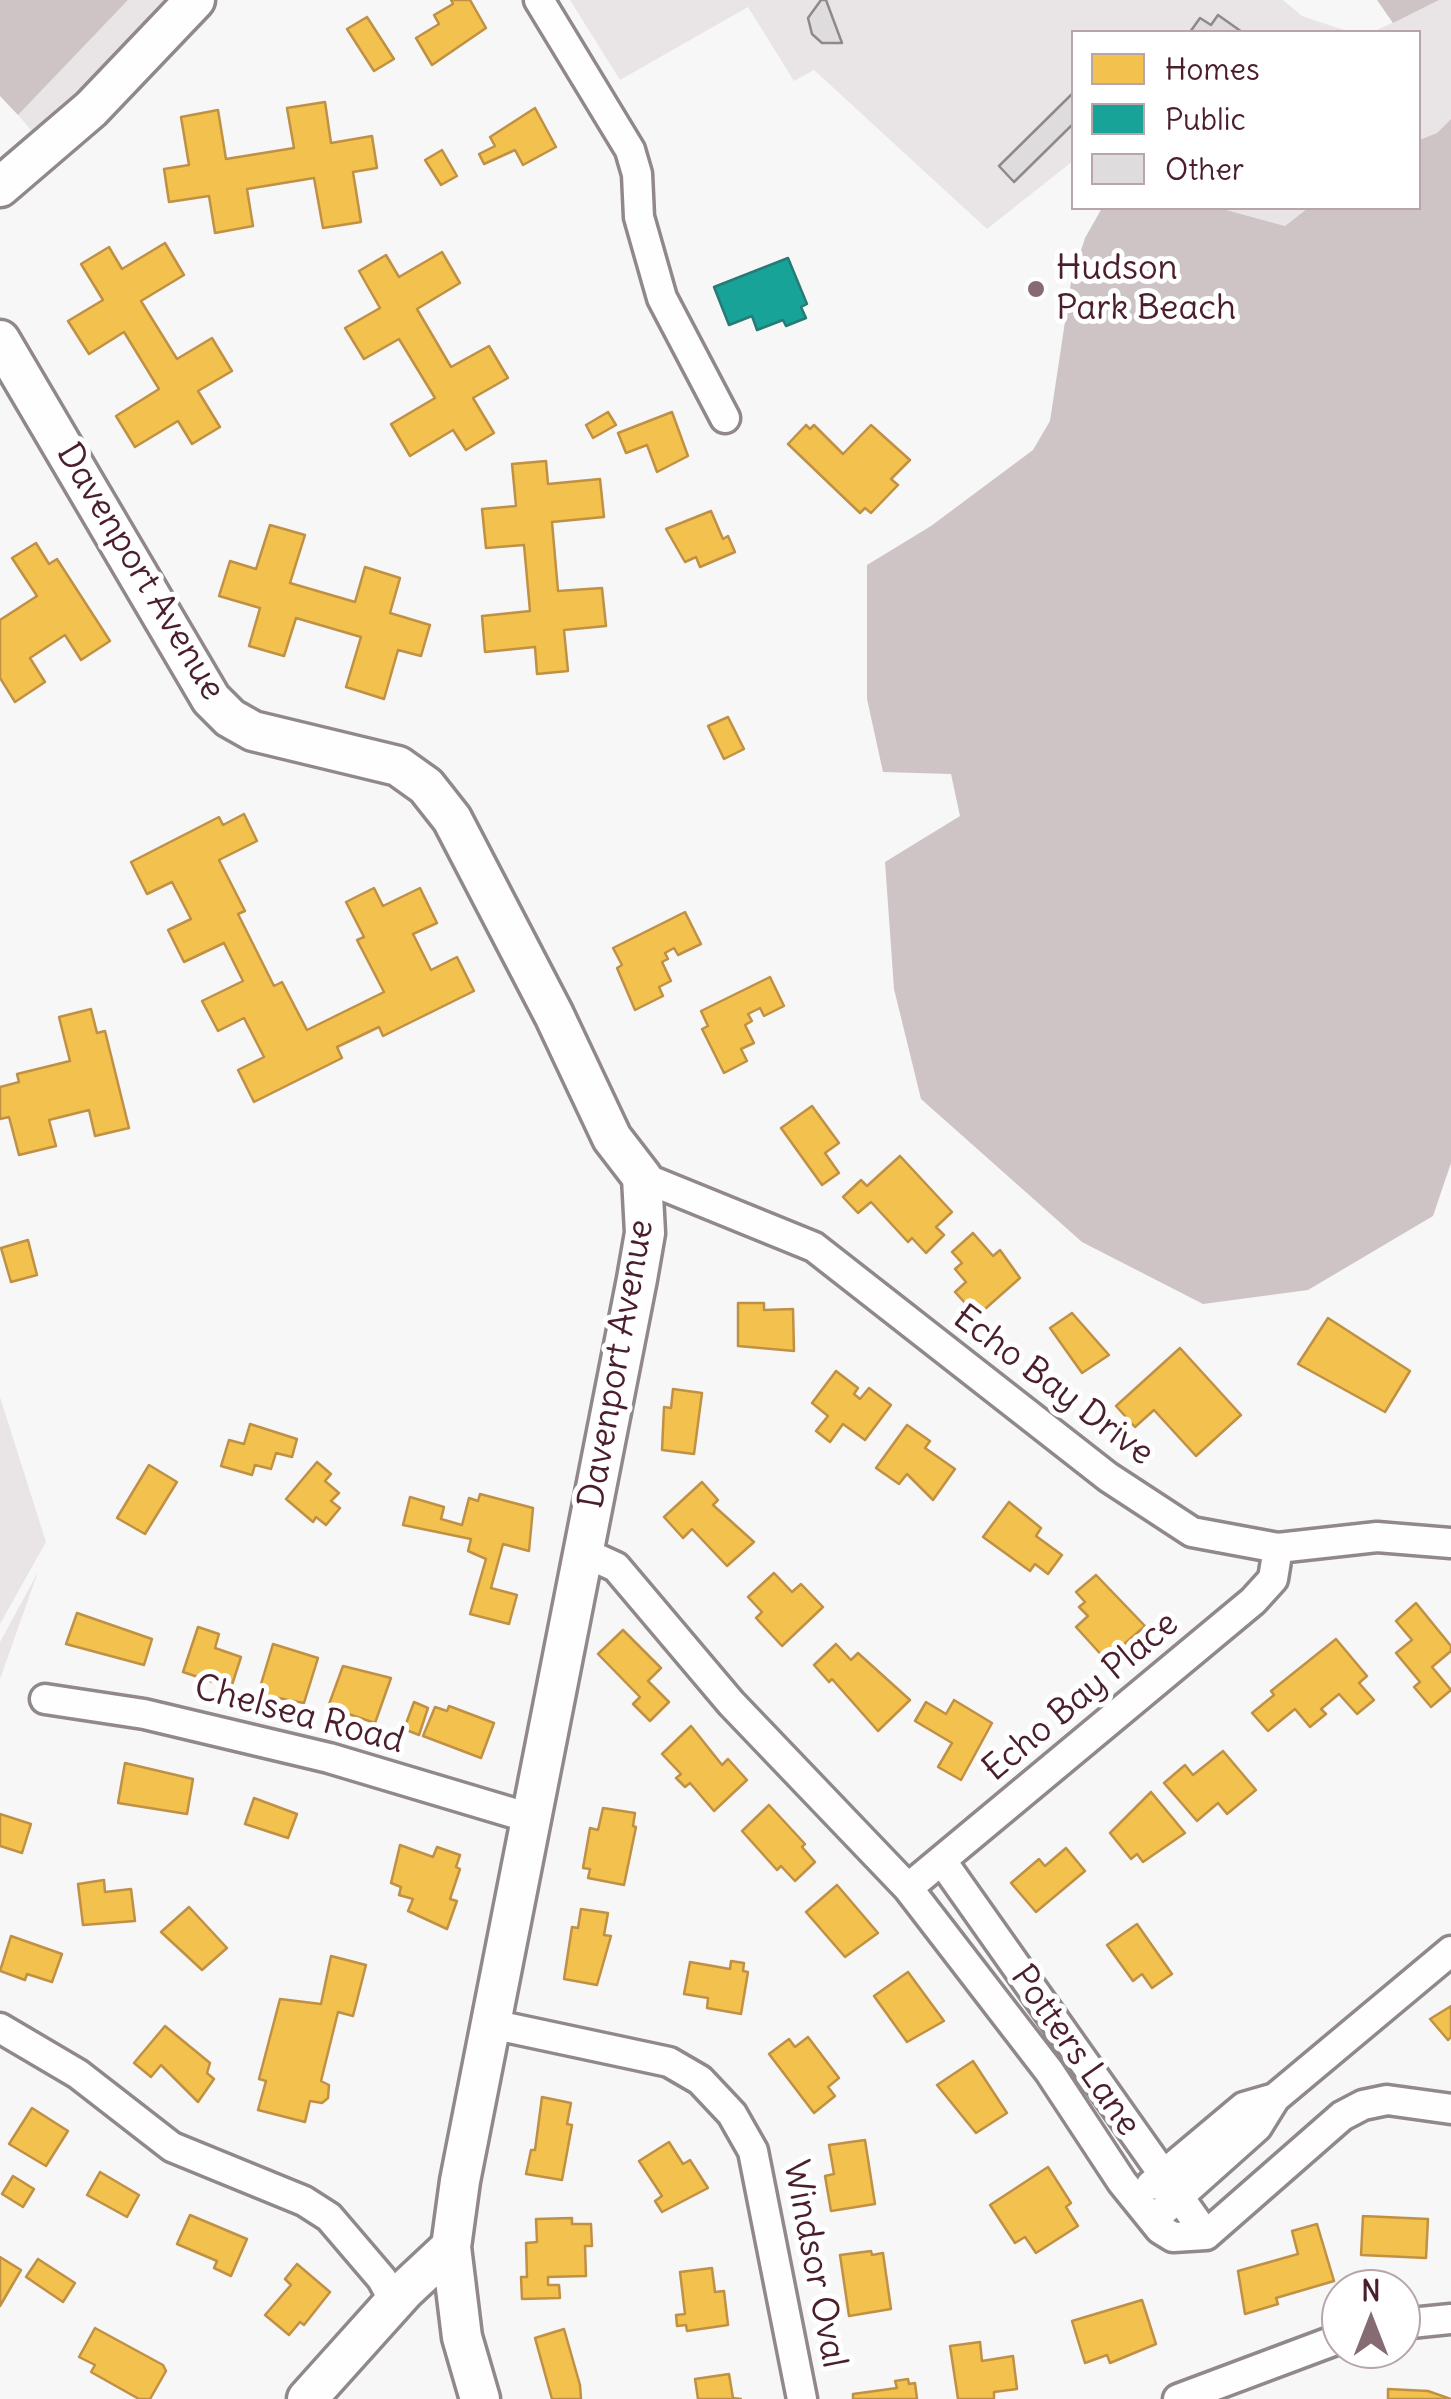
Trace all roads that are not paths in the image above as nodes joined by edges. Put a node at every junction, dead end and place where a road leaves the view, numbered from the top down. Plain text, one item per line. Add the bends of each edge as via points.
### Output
1 (195, 0) edge
2 (540, 0) edge
3 (0, 187) edge
4 (0, 341) edge
5 (726, 418) dead end
6 (642, 1177) junction
7 (1451, 1543) edge
8 (1278, 1548) junction
9 (583, 1552) junction
10 (46, 1700) dead end
11 (530, 1818) junction
12 (942, 1861) junction
13 (908, 1888) junction
14 (1451, 1950) edge
15 (491, 2024) junction
16 (0, 2028) edge
17 (1451, 2109) edge
18 (1171, 2187) junction
19 (1143, 2210) junction
20 (1206, 2234) junction
21 (451, 2247) junction
22 (394, 2301) junction
23 (1451, 2319) edge
24 (1421, 2322) edge
25 (1321, 2347) edge
26 (1212, 2393) edge
27 (307, 2399) edge
28 (480, 2399) edge
29 (802, 2399) edge
30 (1178, 2399) edge

1 - 3 street via 90,110
2 - 5 street via 630,150 638,216 662,298
4 - 6 street, Davenport Avenue via 218,706 254,731 398,766 426,786 452,820 612,1138
6 - 8 street, Echo Bay Drive via 814,1247 1158,1513 1192,1532
6 - 9 street, Davenport Avenue via 645,1233
7 - 8 street, Echo Bay Drive via 1377,1537
8 - 12 street, Echo Bay Place via 1273,1579 1253,1602
9 - 11 street, Davenport Avenue
9 - 13 street, Potters Lane via 616,1567 731,1703
10 - 11 street, Chelsea Road via 144,1714 329,1758
11 - 15 street, Davenport Avenue
12 - 13 street, Echo Bay Place
12 - 18 street, Potters Lane
13 - 19 street, Potters Lane via 1049,2071
14 - 18 street via 1275,2098 1257,2127
15 - 21 street, Davenport Avenue
15 - 29 street, Windsor Oval via 669,2062 700,2080 732,2114 753,2151
16 - 22 street via 70,2068 172,2147 329,2217
17 - 20 street via 1386,2100 1363,2105
18 - 19 street
18 - 20 street, Potters Lane
19 - 20 street via 1173,2237
21 - 22 street
21 - 28 street, Davenport Avenue via 462,2336
22 - 27 street
23 - 24 street
25 - 26 street
26 - 30 street

